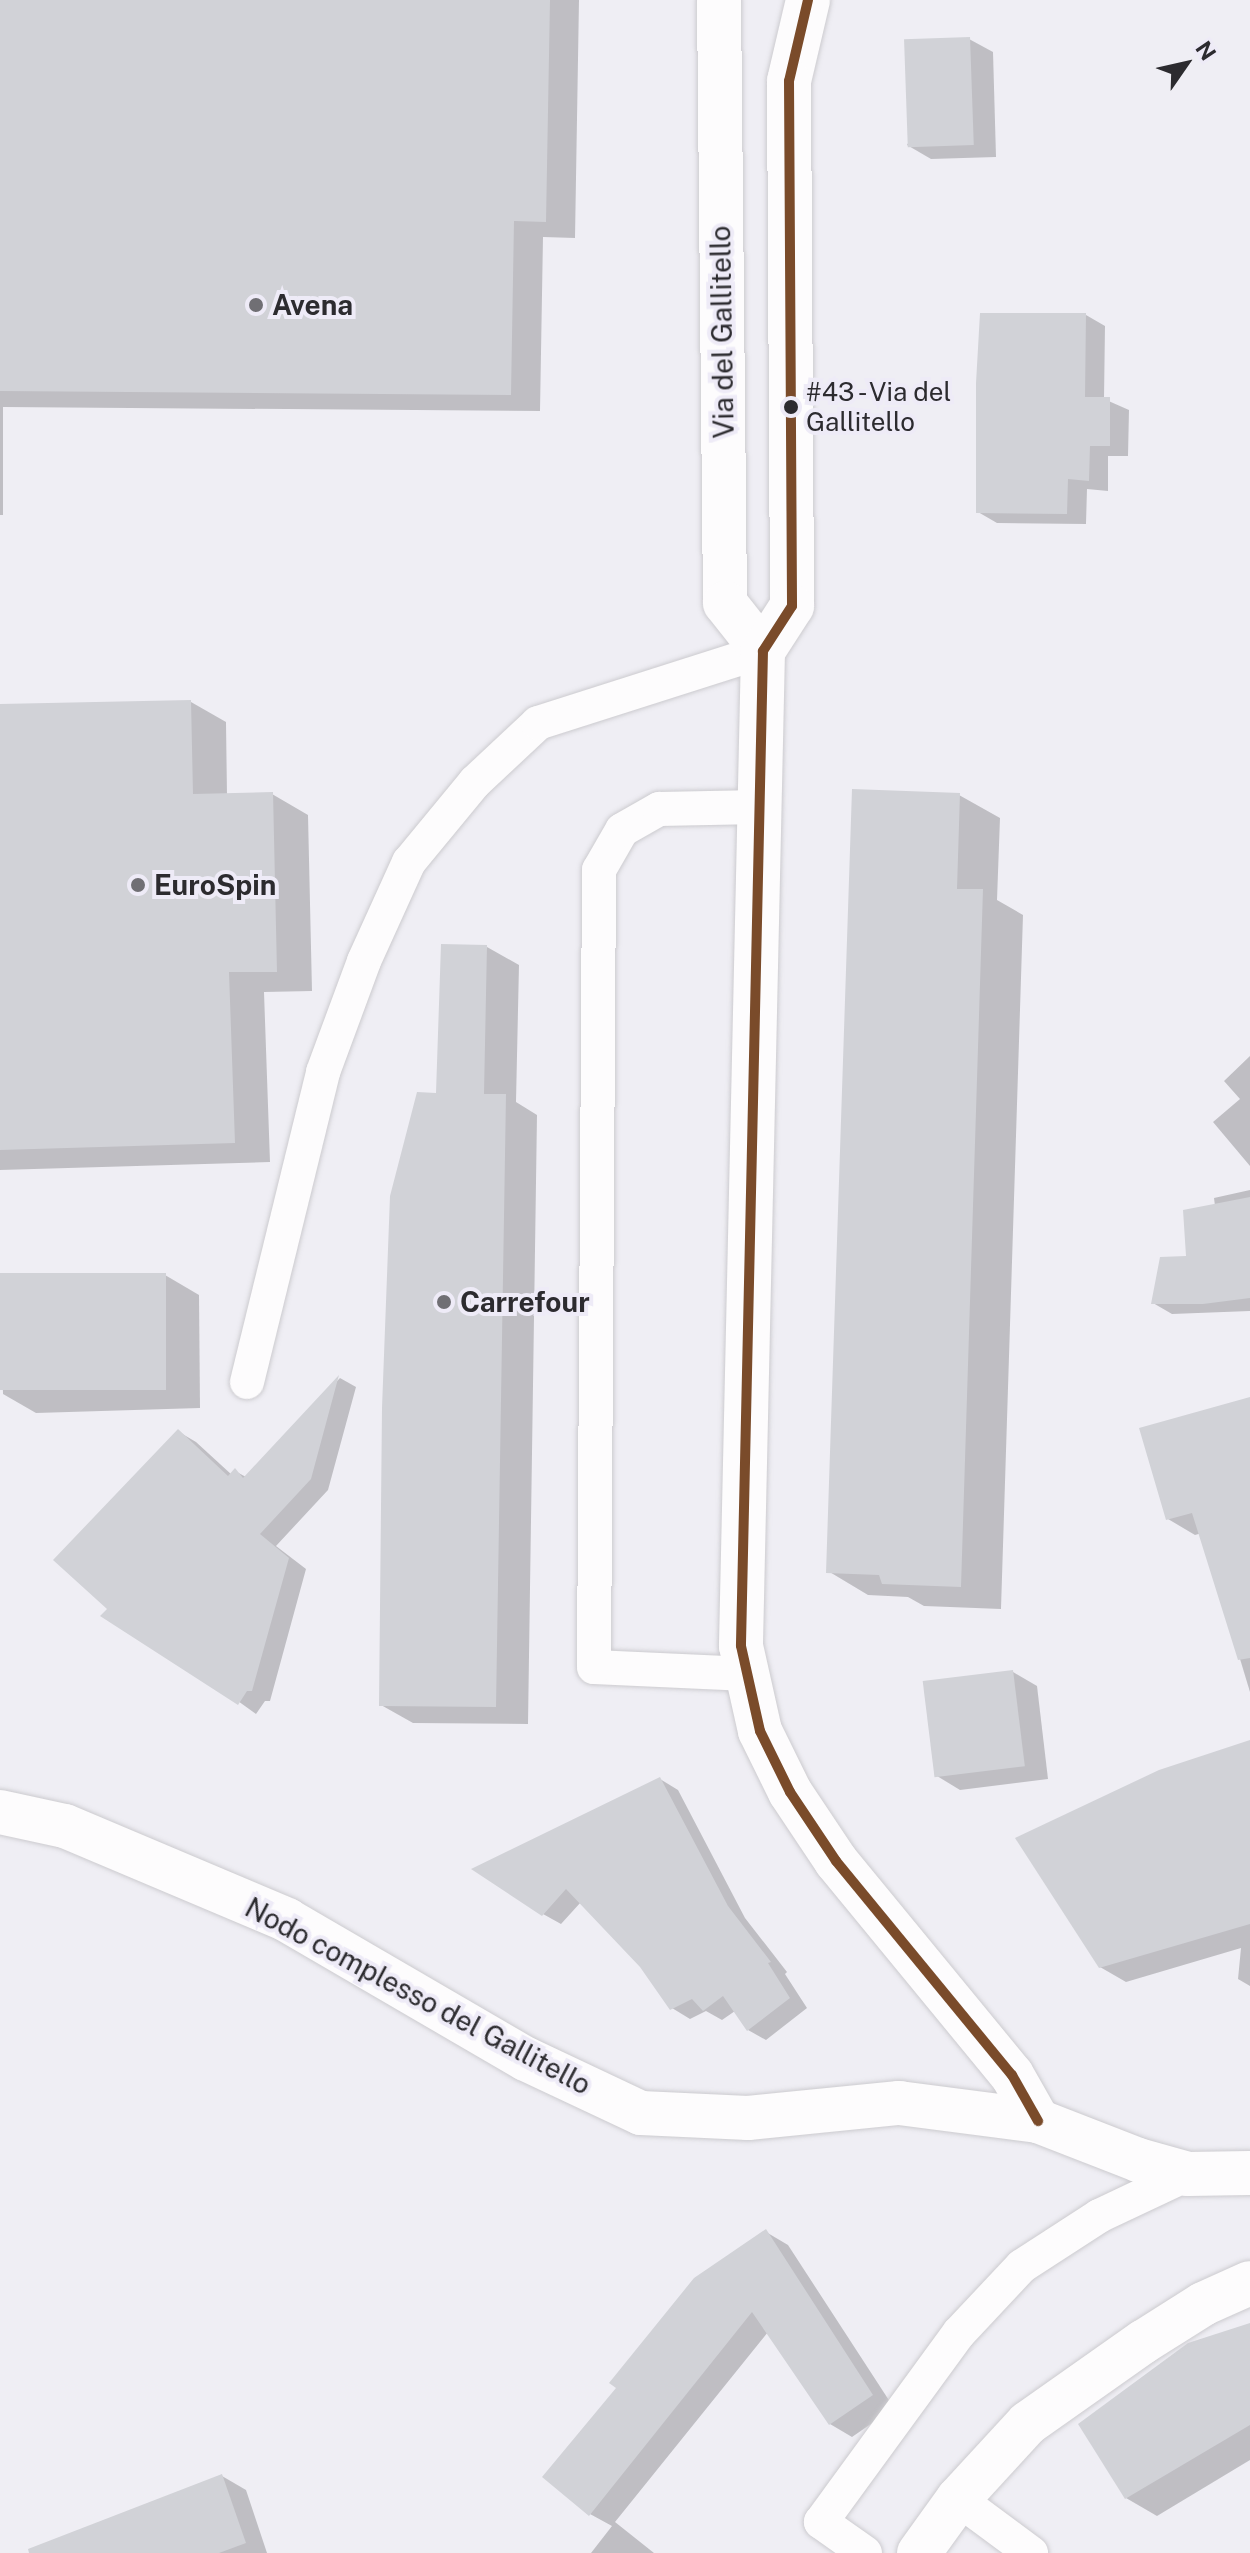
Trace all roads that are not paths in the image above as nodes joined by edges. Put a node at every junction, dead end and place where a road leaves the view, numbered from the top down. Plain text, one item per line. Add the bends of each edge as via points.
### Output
1 (719, 0) edge
2 (808, 0) edge
3 (763, 651) junction
4 (760, 807) junction
5 (247, 1382) dead end
6 (747, 1674) junction
7 (0, 1812) edge
8 (1038, 2121) junction
9 (1250, 2173) edge
10 (1188, 2174) junction
11 (1250, 2283) edge
12 (958, 2499) junction
13 (865, 2553) edge
14 (919, 2553) edge
15 (1031, 2553) edge

1 - 3 street, Via del Gallitello via 725,603
2 - 3 street via 789,81 792,606
3 - 4 street
3 - 5 lane via 538,723 475,782 409,862 364,961 323,1072
4 - 6 street via 741,1557 741,1646
4 - 6 lane via 659,809 622,830 599,870 594,1667
6 - 8 street via 760,1731 790,1792 836,1861 1012,2075
7 - 8 street, Nodo complesso del Gallitello via 65,1826 287,1920 526,2059 641,2113 748,2118 899,2103
8 - 10 street, Nodo complesso del Gallitello
9 - 10 street, Nodo complesso del Gallitello
10 - 13 lane via 1099,2216 1022,2266 959,2333 821,2522
11 - 12 street via 1155,2334 1028,2423
12 - 14 street
12 - 15 lane

